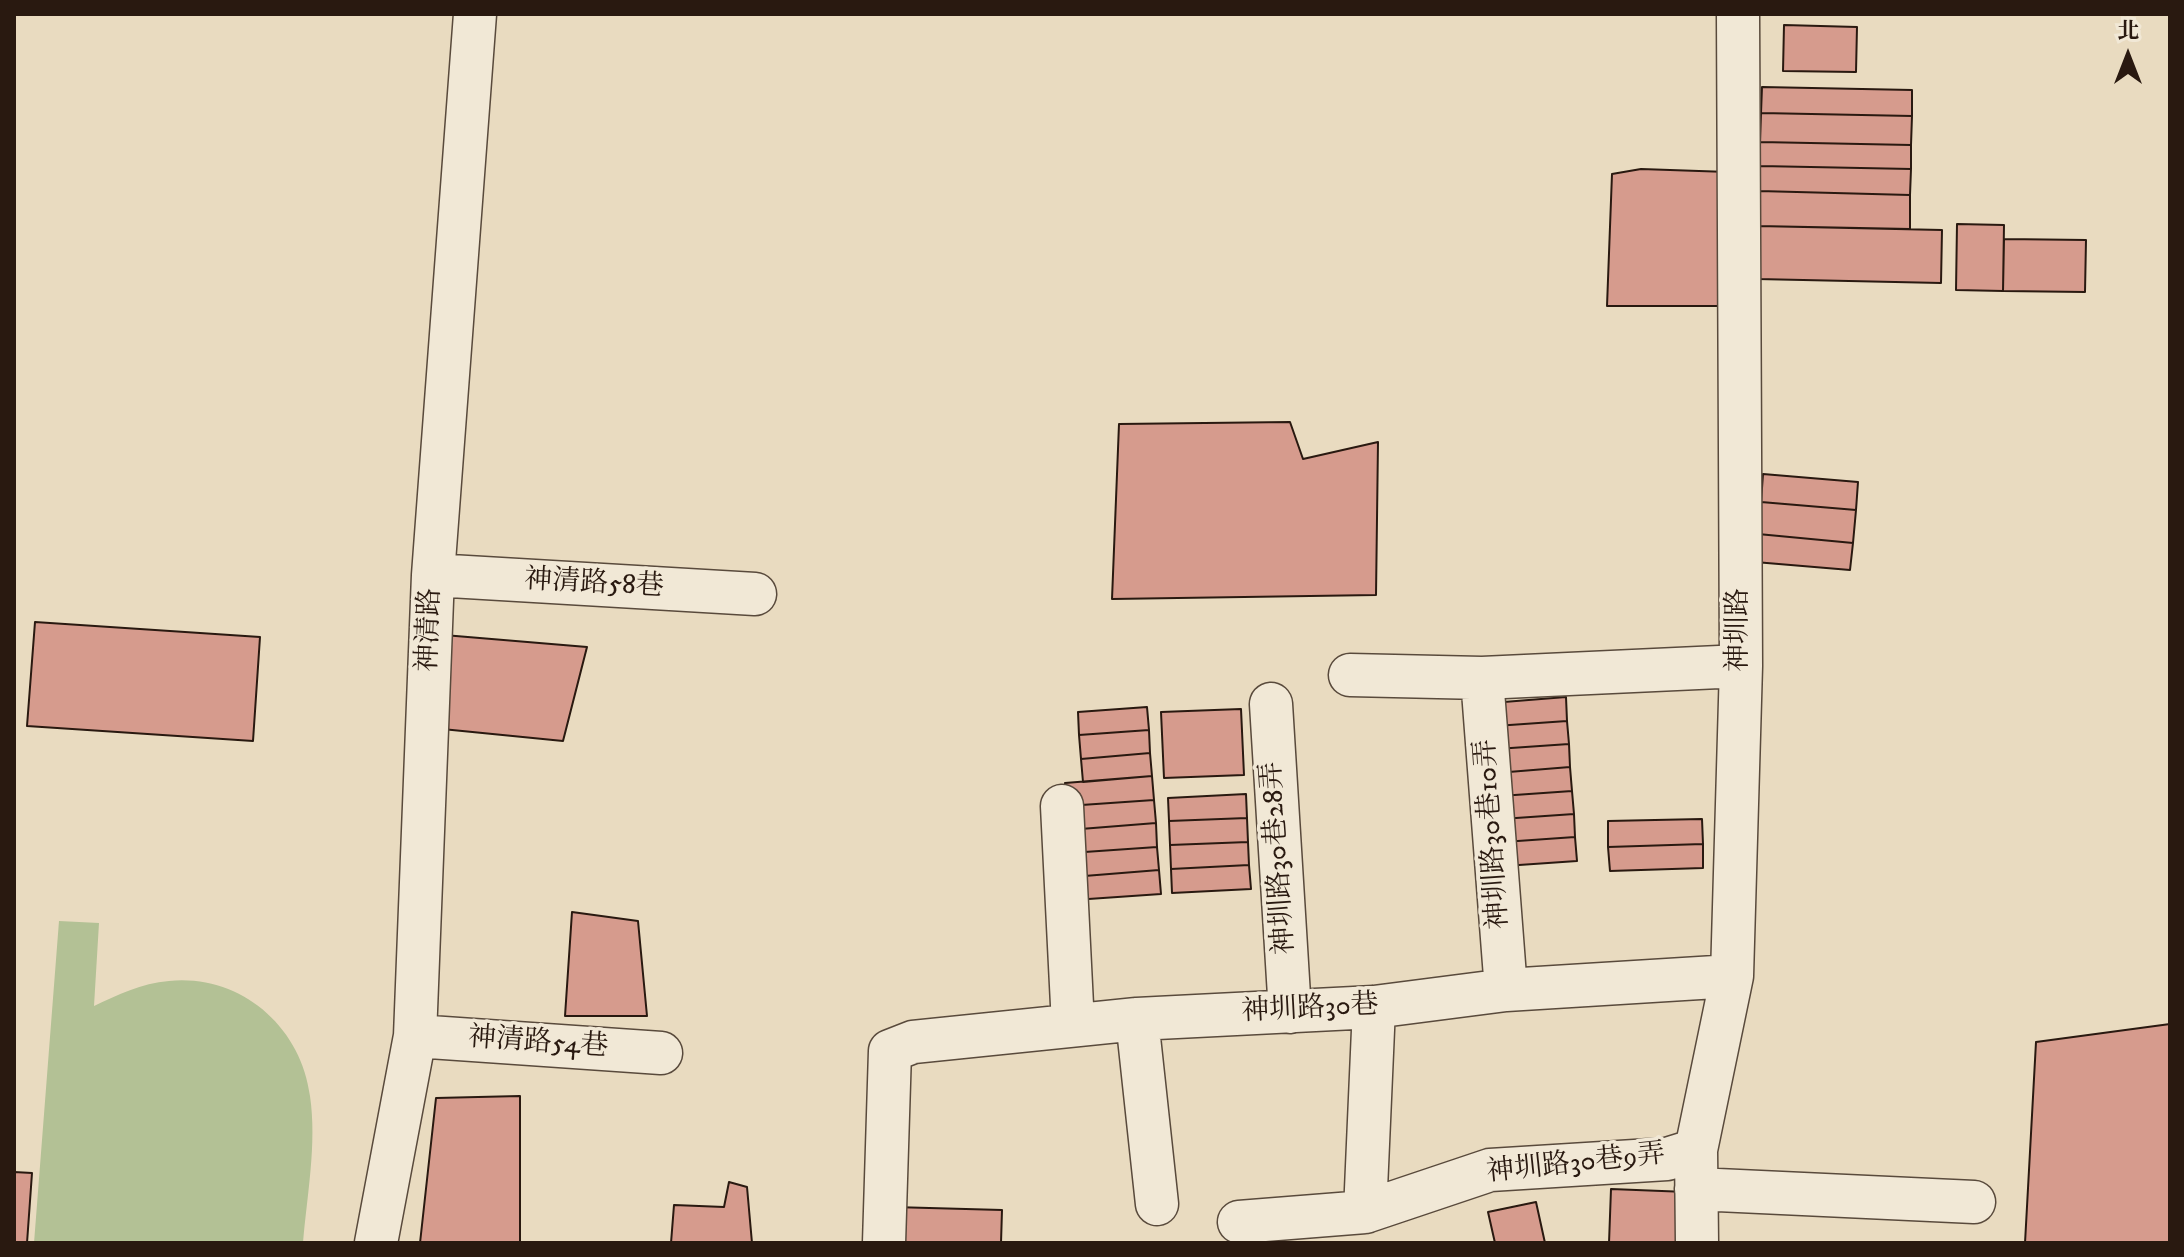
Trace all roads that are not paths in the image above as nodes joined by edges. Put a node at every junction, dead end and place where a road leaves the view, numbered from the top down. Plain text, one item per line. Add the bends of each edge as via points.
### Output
1 (475, 14) edge
2 (1738, 14) edge
3 (433, 575) junction
4 (755, 594) dead end
5 (1741, 666) junction
6 (1350, 675) dead end
7 (1482, 678) junction
8 (1271, 704) dead end
9 (1062, 806) dead end
10 (1732, 976) junction
11 (1506, 990) junction
12 (1374, 1007) junction
13 (1290, 1012) junction
14 (1137, 1019) junction
15 (1073, 1025) junction
16 (415, 1036) junction
17 (661, 1053) dead end
18 (1696, 1169) junction
19 (1974, 1202) dead end
20 (1157, 1204) dead end
21 (1365, 1212) junction
22 (1239, 1222) dead end
23 (376, 1243) edge
24 (884, 1243) edge
25 (1697, 1243) edge

1 - 3 street, 神清路
2 - 5 street, 神圳路
3 - 4 street, 神清路58巷
3 - 16 street, 神清路
5 - 7 street
5 - 10 street, 神圳路
6 - 7 street
7 - 11 street, 神圳路30巷10弄
8 - 13 street, 神圳路30巷28弄
9 - 15 street
10 - 11 street, 神圳路30巷
10 - 18 street, 神圳路
11 - 12 street, 神圳路30巷
12 - 13 street, 神圳路30巷
12 - 21 street
13 - 14 street, 神圳路30巷
14 - 15 street, 神圳路30巷
14 - 20 street
15 - 24 street, 神圳路30巷 via 913,1042 890,1051
16 - 17 street, 神清路54巷
16 - 23 street, 神清路
18 - 19 street, 神圳路30巷9弄
18 - 21 street, 神圳路30巷9弄 via 1667,1159 1490,1170
18 - 25 street, 神圳路
21 - 22 street, 神圳路30巷9弄

